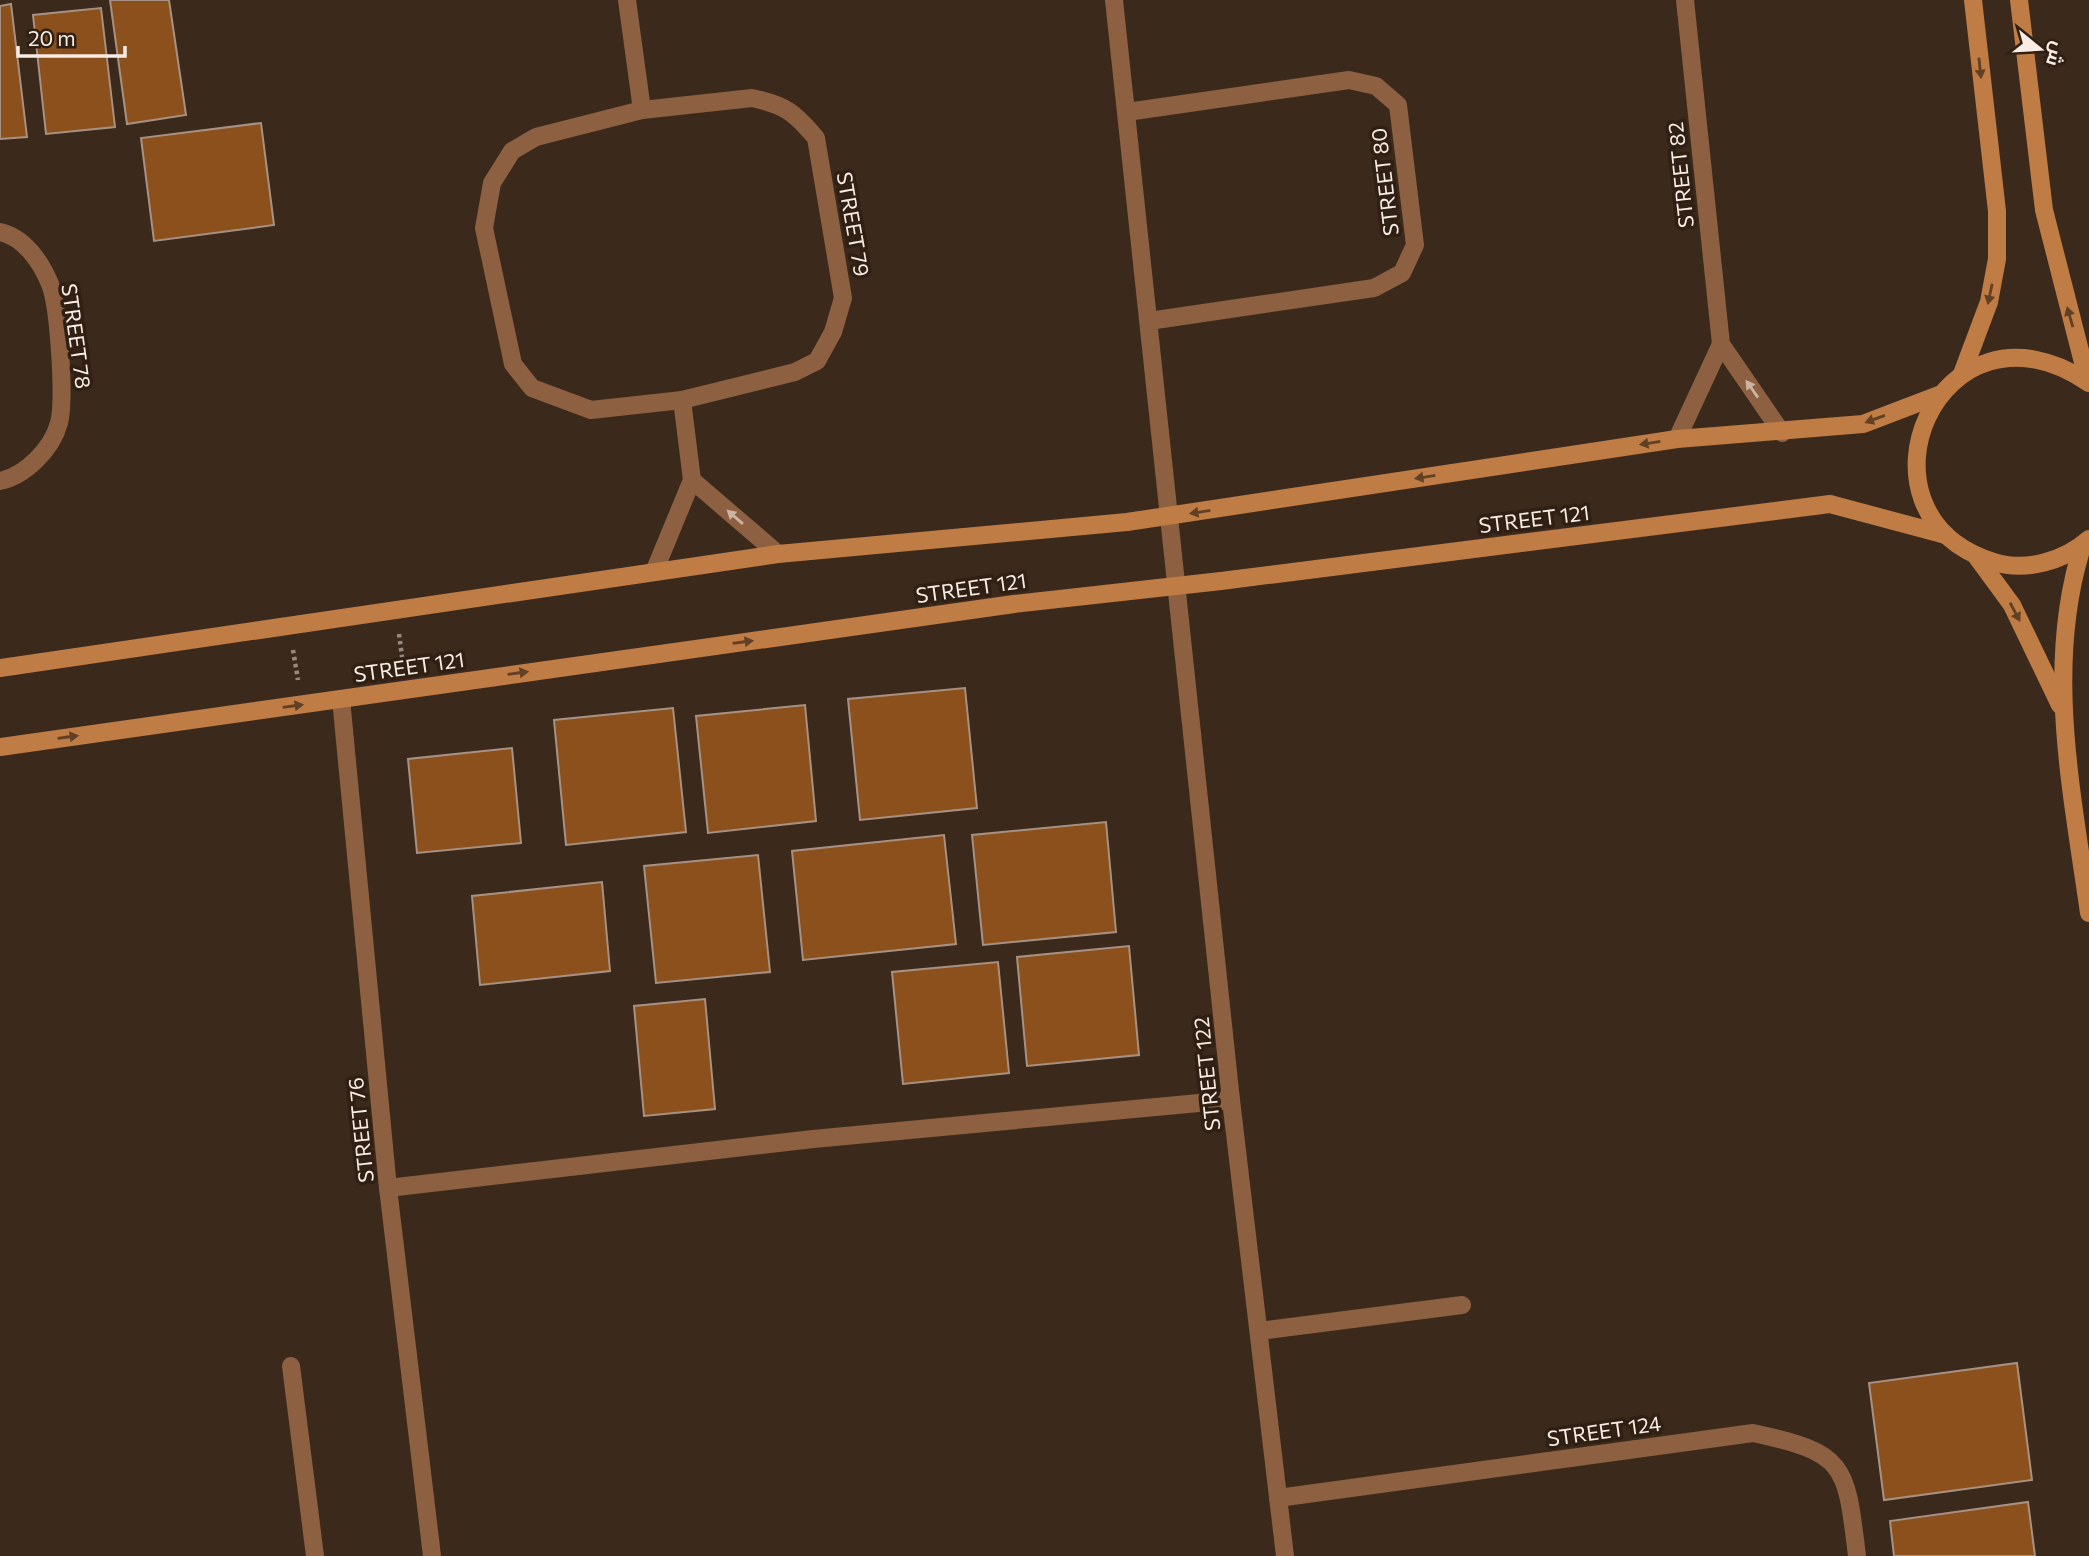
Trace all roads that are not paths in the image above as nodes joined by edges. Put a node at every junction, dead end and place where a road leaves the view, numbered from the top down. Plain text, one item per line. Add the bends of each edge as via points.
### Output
1 (627, 0) edge
2 (1114, 0) edge
3 (1685, 0) edge
4 (1973, 0) edge
5 (2019, 0) edge
6 (642, 110) junction
7 (1127, 112) junction
8 (0, 232) edge
9 (1149, 321) junction
10 (1721, 344) junction
11 (1962, 374) junction
12 (2089, 383) edge
13 (1939, 395) junction
14 (682, 400) junction
15 (1782, 433) junction
16 (1676, 439) junction
17 (692, 480) junction
18 (0, 481) edge
19 (1170, 516) junction
20 (1946, 536) junction
21 (2086, 541) edge
22 (778, 555) junction
23 (1976, 556) junction
24 (654, 572) junction
25 (1177, 586) junction
26 (0, 668) edge
27 (341, 699) junction
28 (2062, 710) junction
29 (0, 747) edge
30 (2086, 865) edge
31 (2089, 913) edge
32 (1231, 1100) junction
33 (388, 1188) junction
34 (1462, 1305) dead end
35 (1259, 1331) junction
36 (291, 1366) dead end
37 (1278, 1498) junction
38 (315, 1556) edge
39 (432, 1556) edge
40 (1286, 1556) edge
41 (1857, 1556) edge

1 - 6 street
2 - 7 street
3 - 10 street, STREET 82
4 -> 11 street via 1997,211 1997,258 1989,302
12 -> 5 street via 2044,210
6 - 14 street, STREET 79 via 536,137 512,151 492,183 484,228 513,364 531,388 590,411
6 - 14 street, STREET 79 via 752,98 781,104 800,118 816,138 843,298 834,332 817,361 795,372
7 - 9 street
7 - 9 street, STREET 80 via 1349,80 1376,86 1398,105 1415,246 1402,273 1374,288
8 - 18 street, STREET 78 via 11,234 31,251 51,286 64,395 58,426 44,451 16,478
9 - 19 street
15 -> 10 street, STREET 82
10 - 16 street
11 - 12 street via 1993,360 2027,357 2059,365
11 - 13 street
13 -> 15 street via 1863,424
13 - 20 street via 1924,422 1916,451 1921,492
14 - 17 street
15 - 16 street
16 -> 19 street
22 -> 17 street
17 - 24 street
19 - 22 street
19 - 25 street
20 - 23 street
20 - 25 street, STREET 121 via 1830,503
21 - 23 street via 2059,558 2031,565 2003,565
21 - 28 street via 2065,629
22 - 24 street
23 -> 28 street via 2012,605
24 - 26 street
27 -> 25 street, STREET 121 via 1014,604
25 - 32 street, STREET 122
29 -> 27 street, STREET 121
27 - 33 street, STREET 76
28 - 30 street
30 - 31 street
32 - 33 street via 813,1139
32 - 35 street, STREET 122
33 - 39 street, STREET 76
34 - 35 street
35 - 37 street, STREET 122
36 - 38 street
37 - 40 street, STREET 122
37 - 41 street, STREET 124 via 1753,1433 1796,1442 1831,1460 1849,1488

